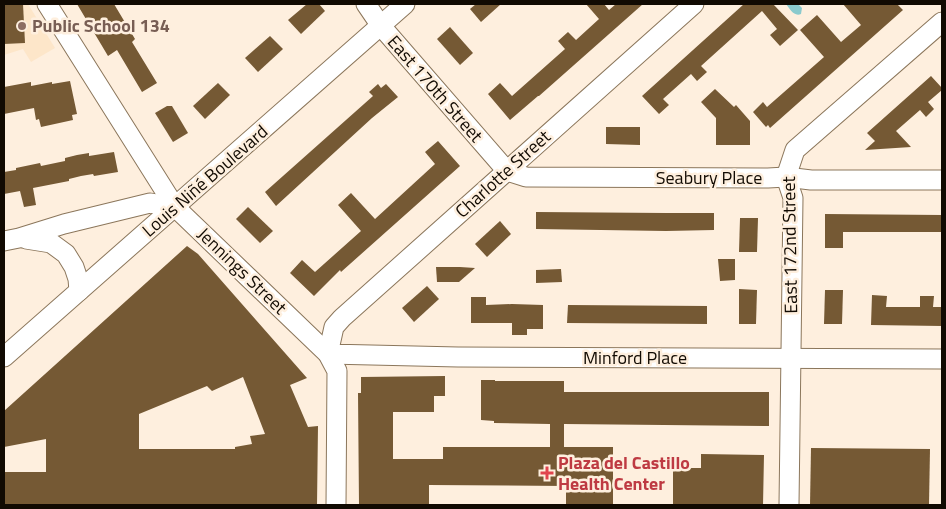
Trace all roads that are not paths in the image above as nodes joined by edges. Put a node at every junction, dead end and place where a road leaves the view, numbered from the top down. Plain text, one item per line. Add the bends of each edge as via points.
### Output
1 (47, 4) edge
2 (366, 4) edge
3 (405, 4) edge
4 (694, 4) edge
5 (942, 22) edge
6 (381, 26) junction
7 (507, 171) junction
8 (786, 177) junction
9 (942, 180) edge
10 (176, 207) junction
11 (12, 240) edge
12 (79, 291) junction
13 (328, 354) junction
14 (4, 357) edge
15 (791, 359) junction
16 (942, 359) edge
17 (336, 505) edge
18 (789, 505) edge

1 - 10 street, Jennings Street
2 - 6 street, East 170th Street
3 - 6 street, Louis Niñé Boulevard
4 - 7 street, Charlotte Street
5 - 8 street, East 172nd Street via 795,150
6 - 7 street, East 170th Street
6 - 10 street, Louis Niñé Boulevard
7 - 8 street, Seabury Place via 542,178
7 - 13 street, Charlotte Street via 342,318 334,327
8 - 9 street, Seabury Place via 811,180
8 - 15 street, East 172nd Street via 793,198
10 - 11 street via 150,203
10 - 12 street, Louis Niñé Boulevard
10 - 13 street, Jennings Street
11 - 12 street via 51,243 66,254 74,267
12 - 14 street, Louis Niñé Boulevard
13 - 15 street, Minford Place
13 - 17 street, Jennings Street via 336,371
15 - 16 street, Minford Place
15 - 18 street, East 172nd Street

